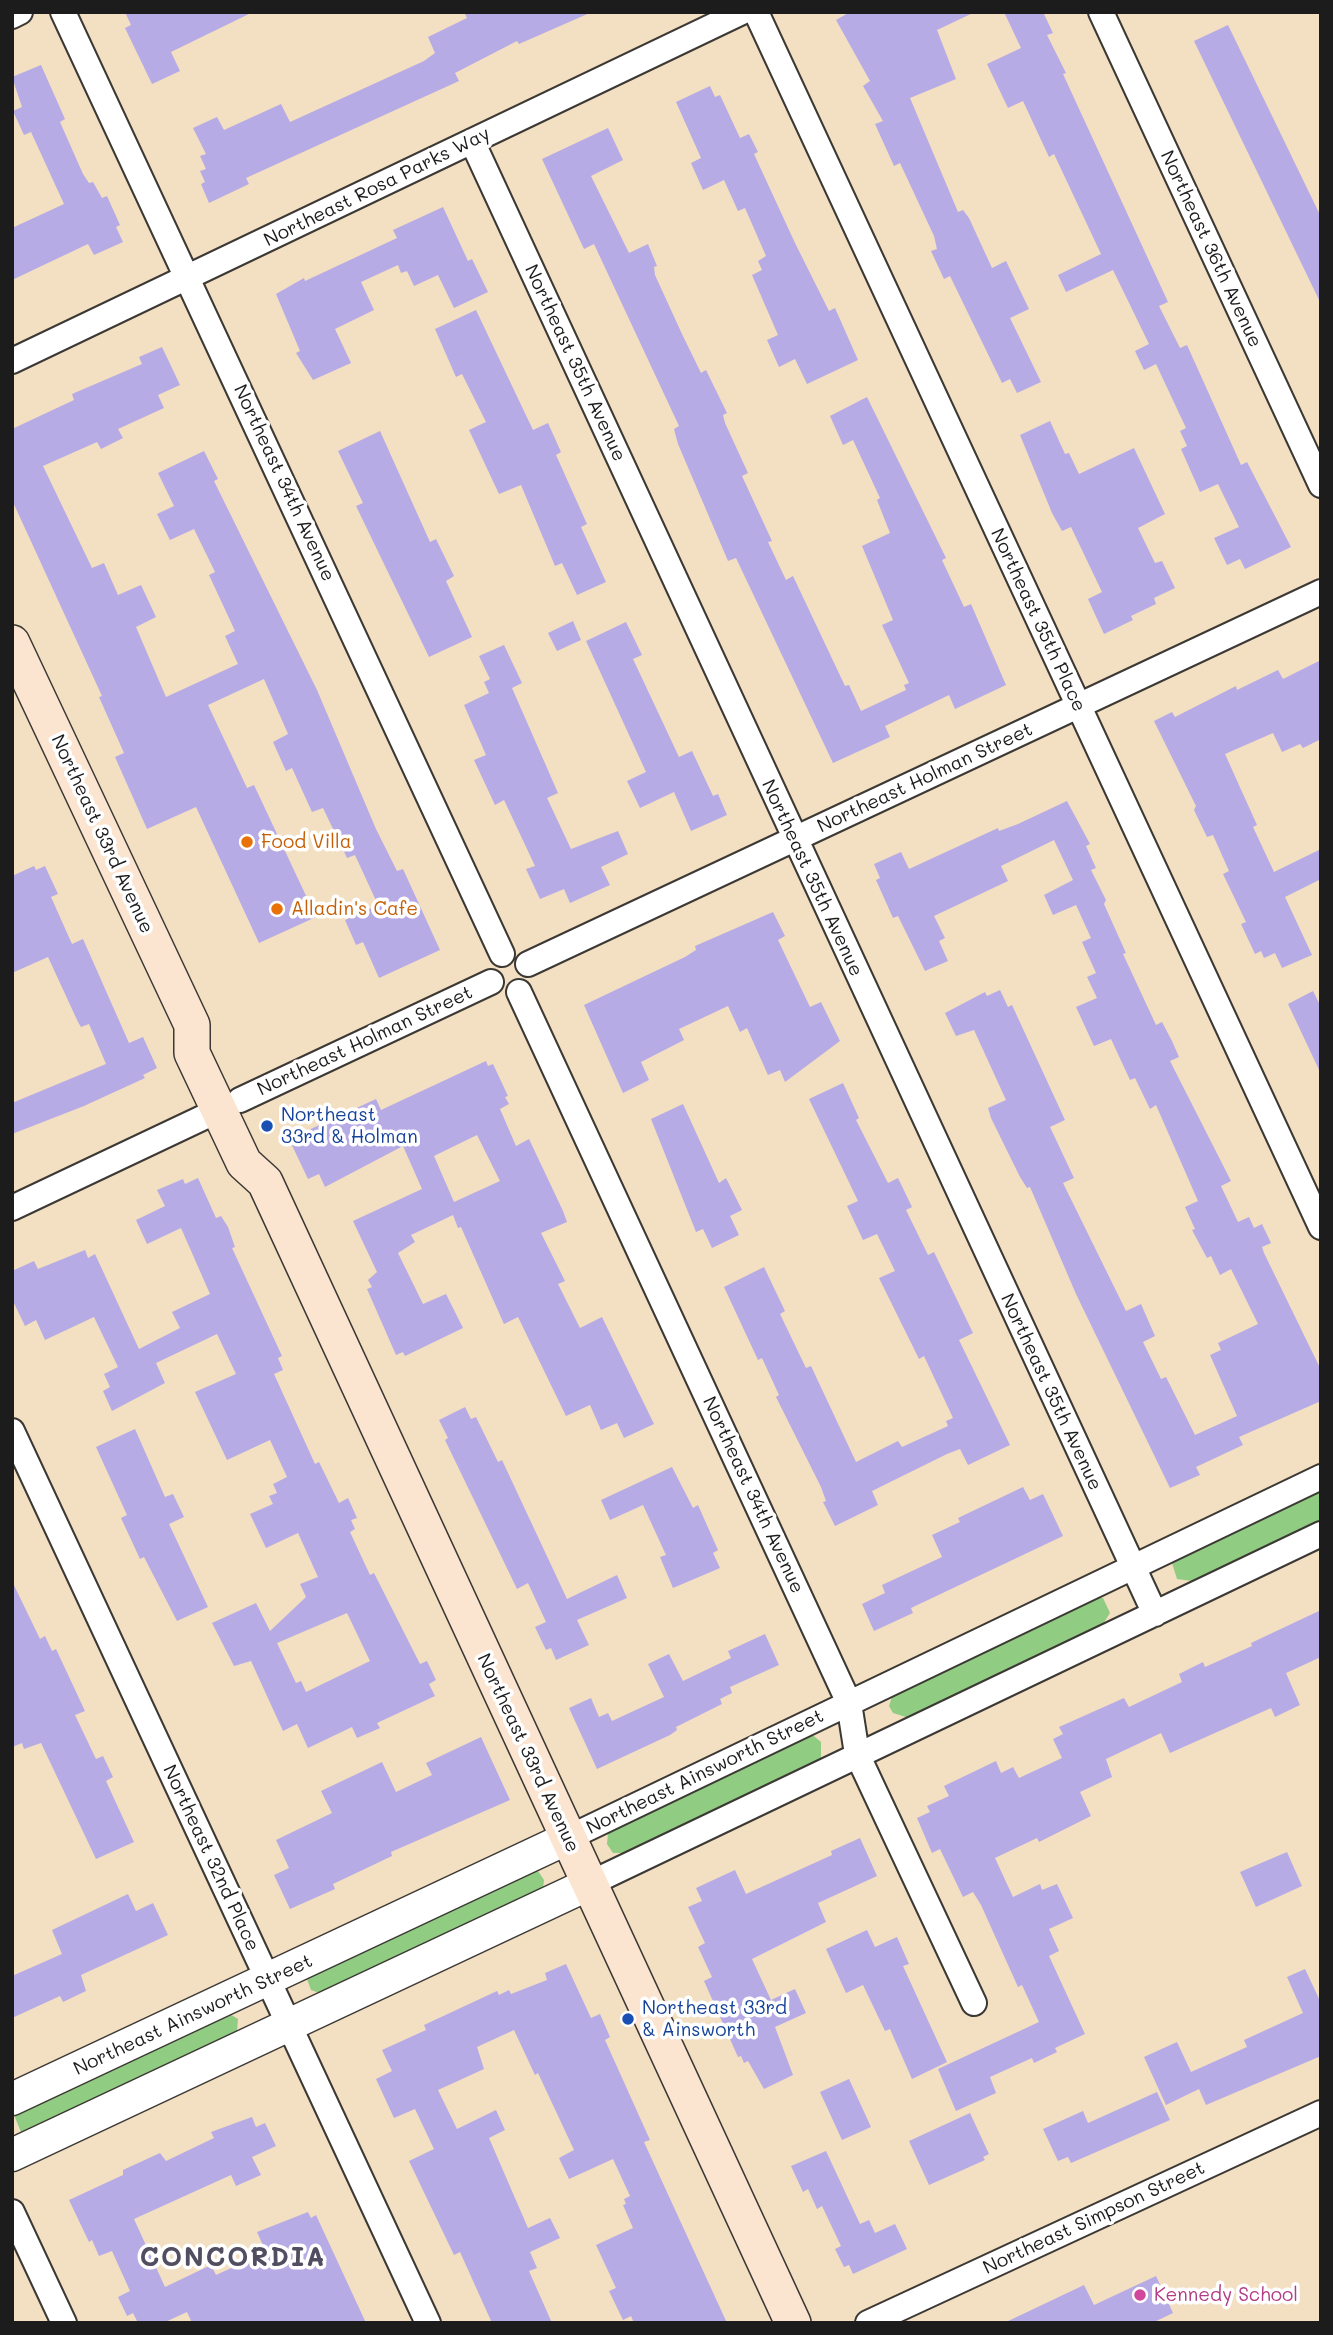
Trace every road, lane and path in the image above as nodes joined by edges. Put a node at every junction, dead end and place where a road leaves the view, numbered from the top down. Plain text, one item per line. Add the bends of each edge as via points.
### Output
1 (20, 12) edge
2 (64, 12) edge
3 (742, 12) edge
4 (756, 12) edge
5 (1101, 12) edge
6 (12, 16) edge
7 (472, 141) junction
8 (187, 277) junction
9 (12, 361) edge
10 (1321, 485) edge
11 (1321, 592) edge
12 (12, 643) edge
13 (1078, 706) junction
14 (794, 840) junction
15 (502, 954) junction
16 (528, 964) junction
17 (491, 982) junction
18 (519, 992) junction
19 (229, 1105) junction
20 (12, 1208) edge
21 (1321, 1227) edge
22 (12, 1431) edge
23 (1321, 1477) edge
24 (1321, 1534) edge
25 (1133, 1567) junction
26 (1155, 1614) junction
27 (849, 1703) junction
28 (857, 1754) junction
29 (568, 1838) junction
30 (589, 1884) junction
31 (269, 1980) junction
32 (974, 2003) dead end
33 (289, 2025) junction
34 (12, 2099) edge
35 (1321, 2113) edge
36 (12, 2155) edge
37 (12, 2212) edge
38 (64, 2323) edge
39 (428, 2323) edge
40 (793, 2323) edge
41 (868, 2323) edge

1 - 6 street
2 - 8 street, Northeast 34th Avenue
3 - 7 street, Northeast Rosa Parks Way
4 - 13 street, Northeast 35th Place
5 - 10 street, Northeast 36th Avenue
7 - 8 street, Northeast Rosa Parks Way
7 - 14 street, Northeast 35th Avenue
8 - 9 street, Northeast Rosa Parks Way
8 - 15 street, Northeast 34th Avenue
11 - 13 street, Northeast Holman Street
12 - 19 main road, Northeast 33rd Avenue via 192,1025 192,1053
13 - 14 street, Northeast Holman Street
13 - 21 street, Northeast 35th Place
14 - 16 street, Northeast Holman Street
14 - 25 street, Northeast 35th Avenue
15 - 16 street via 520,955
15 - 17 street via 490,967
16 - 18 street via 530,979
17 - 18 street via 503,993
17 - 19 street, Northeast Holman Street
18 - 27 street, Northeast 34th Avenue
19 - 20 street, Northeast Holman Street
19 - 29 main road, Northeast 33rd Avenue via 244,1163 265,1182
22 - 31 street, Northeast 32nd Place
23 - 25 street, Northeast Ainsworth Street
24 - 26 street
25 - 26 street, Northeast 35th Avenue
25 - 27 street, Northeast Ainsworth Street
26 - 28 street
27 - 28 street, Northeast 34th Avenue
27 - 29 street, Northeast Ainsworth Street
28 - 30 street
28 - 32 street, Northeast 34th Avenue
29 - 30 main road, Northeast 33rd Avenue
29 - 31 street, Northeast Ainsworth Street
30 - 33 street
30 - 40 main road, Northeast 33rd Avenue
31 - 33 street, Northeast 32nd Place
31 - 34 street, Northeast Ainsworth Street
33 - 36 street
33 - 39 street, Northeast 32nd Place
35 - 41 street, Northeast Simpson Street
37 - 38 street

